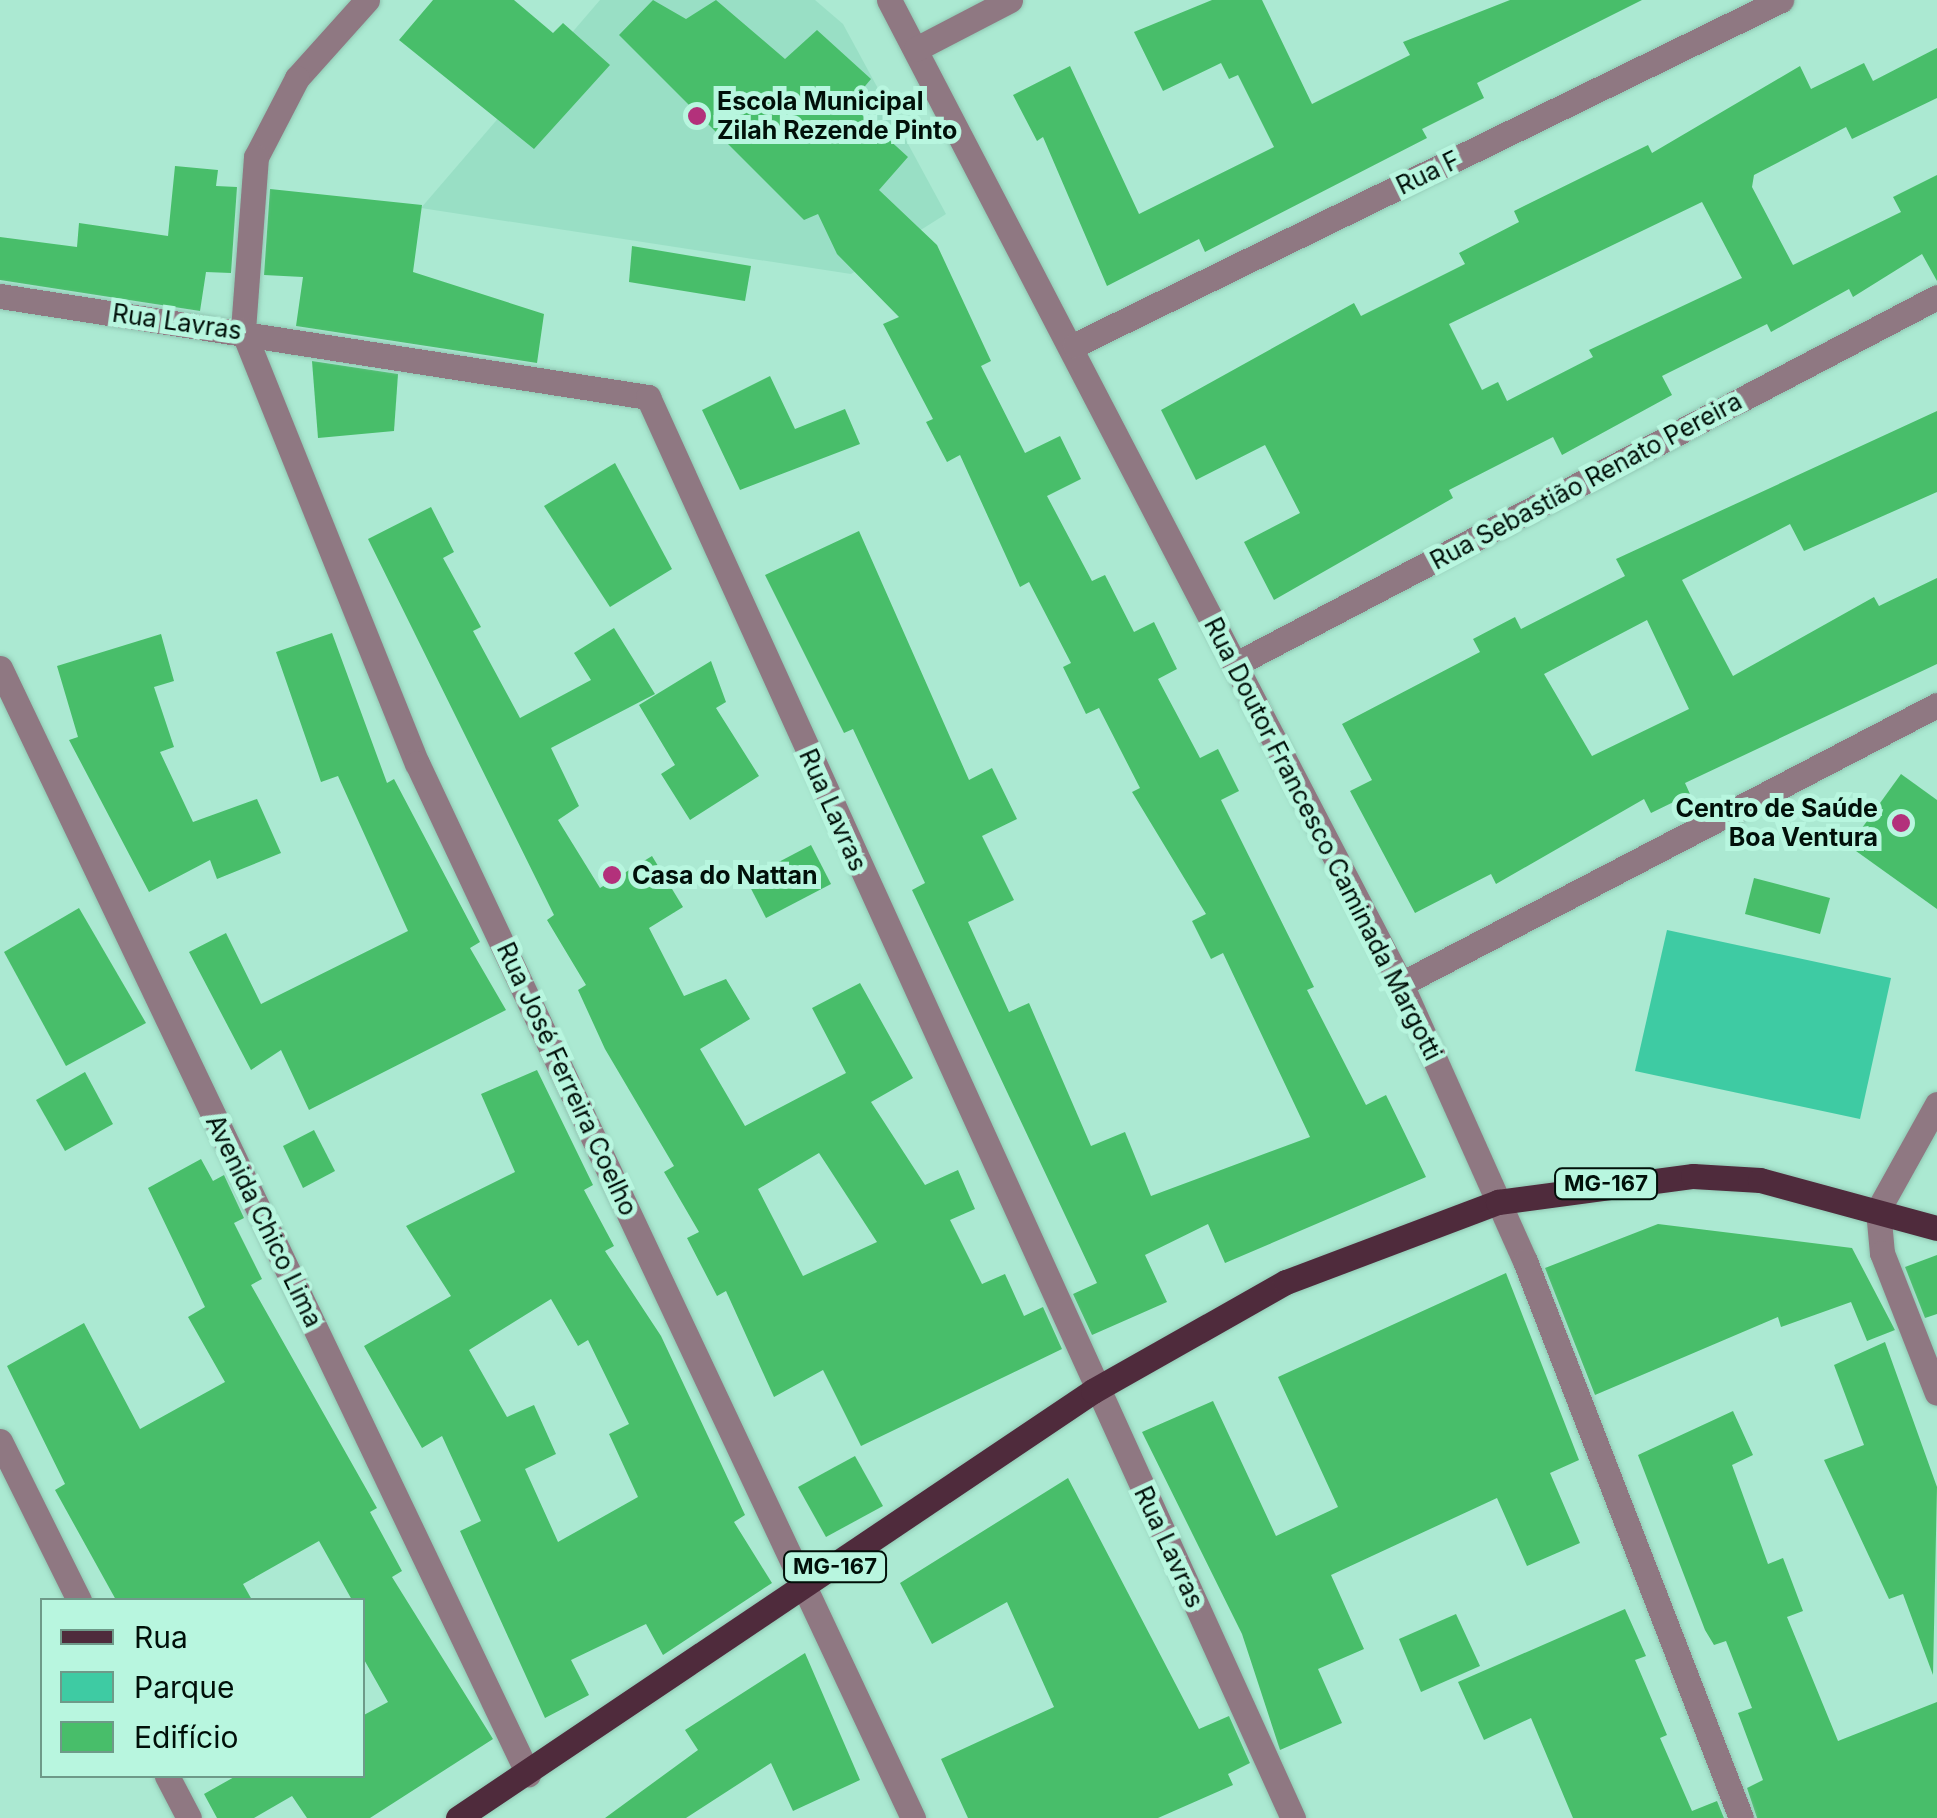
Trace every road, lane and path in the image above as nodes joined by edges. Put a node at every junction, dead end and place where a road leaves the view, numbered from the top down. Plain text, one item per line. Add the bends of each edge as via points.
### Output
1 (367, 0) edge
2 (889, 0) edge
3 (1010, 0) edge
4 (1781, 0) edge
5 (916, 49) junction
6 (0, 296) edge
7 (1937, 297) edge
8 (243, 332) junction
9 (1075, 345) junction
10 (1236, 664) junction
11 (0, 668) edge
12 (1937, 705) edge
13 (1401, 984) junction
14 (1937, 1104) edge
15 (1498, 1202) junction
16 (1878, 1210) junction
17 (1937, 1228) edge
18 (1093, 1391) junction
19 (1937, 1393) edge
20 (0, 1441) edge
21 (809, 1585) junction
22 (78, 1598) edge
23 (528, 1774) junction
24 (169, 1778) edge
25 (182, 1815) edge
26 (458, 1818) edge
27 (914, 1818) edge
28 (1293, 1818) edge
29 (1741, 1818) edge

1 - 8 street via 297,78 256,156
2 - 5 street, Rua Doutor Francesco Caminada Margotti
3 - 5 street
4 - 9 street, Rua F
5 - 9 street, Rua Doutor Francesco Caminada Margotti
6 - 8 street, Rua Lavras
7 - 10 street, Rua Sebastião Renato Pereira
8 - 18 street, Rua Lavras via 648,397
8 - 21 street, Rua José Ferreira Coelho via 417,763
9 - 10 street, Rua Doutor Francesco Caminada Margotti
10 - 13 street, Rua Doutor Francesco Caminada Margotti
11 - 23 street, Avenida Chico Lima
12 - 13 street
13 - 15 street, Rua Doutor Francesco Caminada Margotti
14 - 16 street
15 - 16 main road, MG-167 via 1693,1176 1760,1180
15 - 18 main road, MG-167 via 1286,1282
15 - 29 street, Rua Doutor Francesco Caminada Margotti
16 - 17 main road, MG-167
16 - 19 street via 1882,1252
18 - 21 main road, MG-167
18 - 28 street, Rua Lavras
20 - 22 street
21 - 23 main road, MG-167
21 - 27 street, Rua José Ferreira Coelho
23 - 26 main road, MG-167
24 - 25 street

